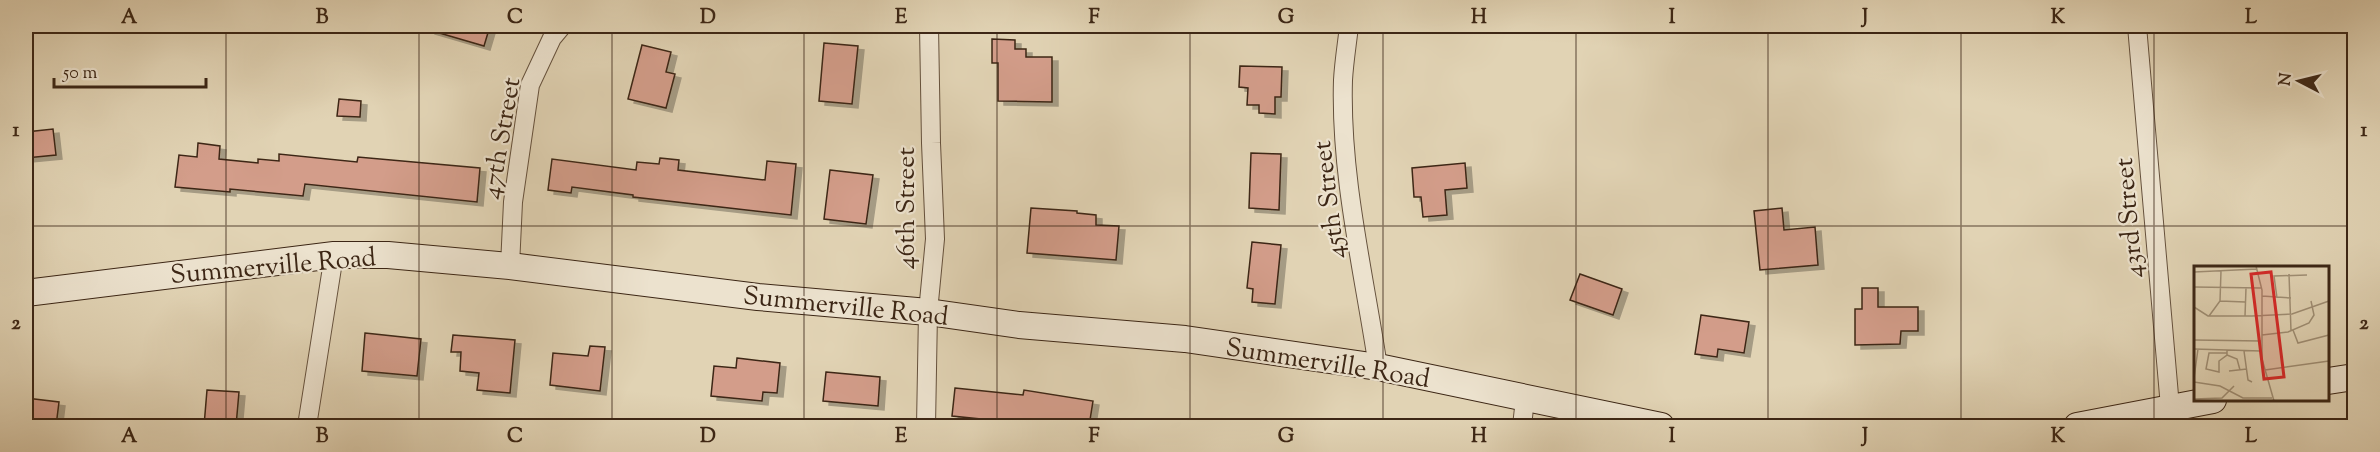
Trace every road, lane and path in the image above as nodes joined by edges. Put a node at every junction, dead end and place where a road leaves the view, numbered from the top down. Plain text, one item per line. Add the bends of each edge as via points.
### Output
1 (562, 26) edge
2 (929, 26) edge
3 (1349, 26) edge
4 (2137, 26) edge
5 (334, 255) junction
6 (510, 266) junction
7 (26, 293) edge
8 (928, 312) junction
9 (1378, 367) junction
10 (2355, 377) edge
11 (2329, 381) edge
12 (1525, 399) junction
13 (2202, 401) edge
14 (2170, 407) junction
15 (307, 426) edge
16 (926, 426) edge
17 (1522, 426) edge
18 (1661, 426) edge
19 (2078, 426) edge

1 - 6 street, 47th Street via 552,38 530,85 513,202
2 - 8 street, 46th Street via 935,239
3 - 9 street, 45th Street via 1343,80 1346,152
4 - 14 street, 43rd Street
5 - 6 main road, Summerville Road via 388,255
5 - 7 main road, Summerville Road
5 - 15 street
6 - 8 main road, Summerville Road via 758,297
8 - 9 main road, Summerville Road via 1019,325 1185,339
8 - 16 street, 46th Street
9 - 12 main road, Summerville Road
10 - 11 main road
12 - 17 street
12 - 18 main road, Summerville Road
13 - 14 main road
14 - 19 main road

